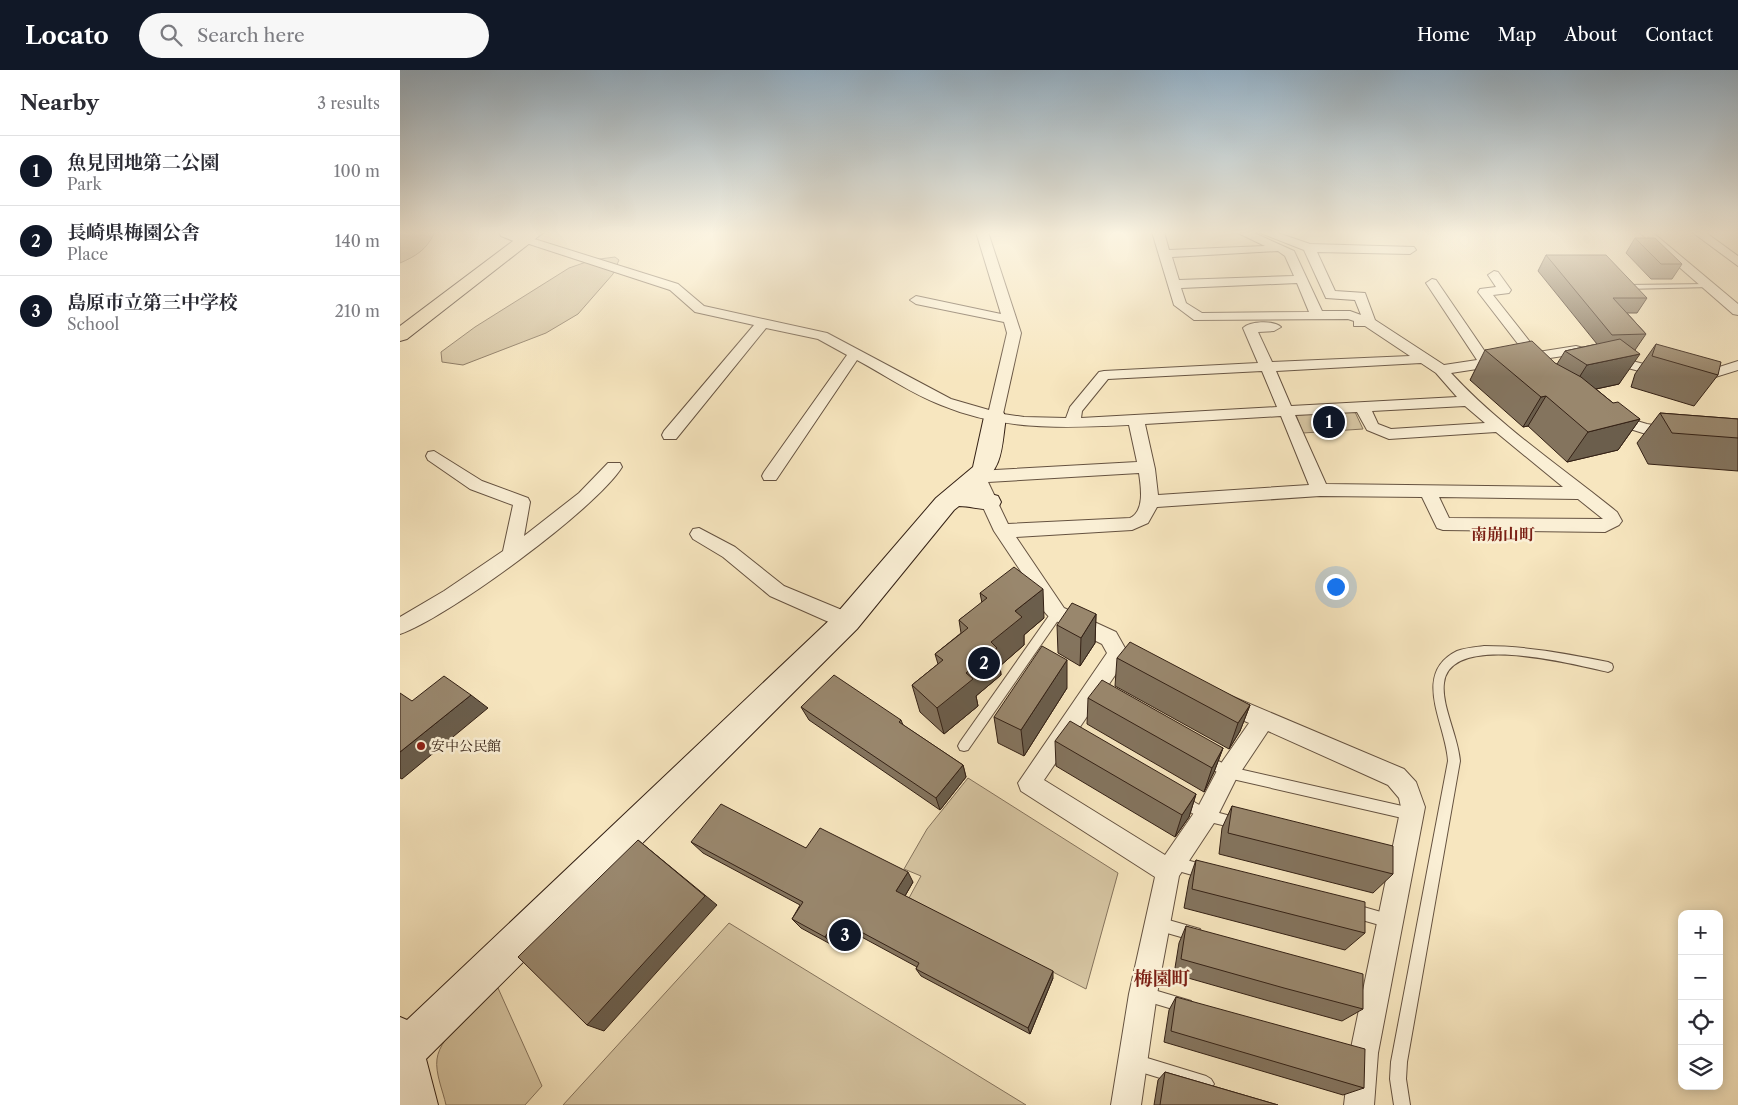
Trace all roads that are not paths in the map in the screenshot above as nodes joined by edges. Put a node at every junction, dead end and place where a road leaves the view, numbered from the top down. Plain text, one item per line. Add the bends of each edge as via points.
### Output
1 (473, 280) edge
2 (655, 280) edge
3 (996, 280) edge
4 (1174, 280) edge
5 (1292, 280) edge
6 (1301, 280) edge
7 (1323, 280) edge
8 (1498, 280) edge
9 (1702, 280) edge
10 (1432, 283) dead end
11 (1175, 284) junction
12 (1709, 286) junction
13 (1622, 287) edge
14 (916, 300) dead end
15 (1738, 311) edge
16 (1318, 316) junction
17 (1011, 320) junction
18 (1368, 322) junction
19 (762, 324) junction
20 (400, 335) edge
21 (855, 353) junction
22 (1533, 355) junction
23 (1513, 358) junction
24 (1425, 359) junction
25 (1486, 362) junction
26 (1733, 366) edge
27 (1267, 367) junction
28 (1441, 370) junction
29 (1528, 372) edge
30 (1738, 381) edge
31 (1469, 401) junction
32 (1362, 407) junction
33 (1286, 412) junction
34 (1601, 416) edge
35 (995, 417) junction
36 (1136, 420) junction
37 (1073, 423) junction
38 (1499, 427) junction
39 (1684, 434) edge
40 (670, 435) dead end
41 (434, 456) dead end
42 (614, 466) dead end
43 (1146, 467) junction
44 (770, 476) dead end
45 (983, 490) junction
46 (1320, 490) junction
47 (1428, 491) junction
48 (1582, 493) junction
49 (1148, 502) junction
50 (1002, 531) junction
51 (699, 534) dead end
52 (511, 555) junction
53 (1057, 613) junction
54 (847, 621) junction
55 (400, 626) edge
56 (1118, 654) junction
57 (1608, 667) dead end
58 (1155, 671) edge
59 (1210, 695) edge
60 (1264, 720) junction
61 (964, 746) dead end
62 (1194, 752) edge
63 (1228, 772) junction
64 (1172, 796) edge
65 (1411, 814) junction
66 (1206, 815) junction
67 (1252, 826) edge
68 (1171, 867) junction
69 (1220, 876) edge
70 (1343, 908) edge
71 (1390, 921) junction
72 (1157, 924) junction
73 (1205, 937) edge
74 (1143, 994) junction
75 (1200, 1010) edge
76 (401, 1049) edge
77 (1133, 1062) junction
78 (1219, 1088) edge
79 (416, 1105) edge
80 (1126, 1105) edge
81 (1359, 1105) edge
82 (1402, 1105) edge

1 - 20 highway
2 - 19 street via 674,287 700,309
3 - 17 street
4 - 11 street
5 - 11 street
6 - 16 street
7 - 18 street via 1330,295 1360,296
8 - 22 street via 1505,290 1484,292
9 - 12 street
10 - 25 street
11 - 16 street via 1180,305 1199,317
12 - 13 lane
12 - 15 street
14 - 17 street
16 - 18 street via 1350,315
17 - 35 street via 1014,333
18 - 24 street
18 - 27 street via 1250,328
19 - 21 street via 822,336
19 - 40 street
21 - 35 street via 930,395
21 - 44 street
22 - 23 street
22 - 26 street via 1576,350 1680,378 1698,379
23 - 25 street
23 - 29 street
24 - 27 street
24 - 28 street
25 - 28 street
26 - 30 street
27 - 33 street
27 - 37 street via 1104,375 1075,410
28 - 31 street
31 - 32 street
31 - 38 street
32 - 33 street
32 - 38 street via 1372,427 1388,434
33 - 36 street
33 - 46 street
34 - 39 street via 1646,429
35 - 37 street via 1043,424
35 - 45 street
36 - 37 street
36 - 43 street
38 - 48 street
41 - 52 street via 476,485 522,502
42 - 52 street via 574,508
43 - 45 street
43 - 49 street
45 - 50 street
45 - 54 street via 952,497
46 - 47 street
46 - 49 street
47 - 48 street
47 - 48 street via 1442,524 1611,524 1610,516
49 - 50 street via 1146,515 1132,524
50 - 53 street
51 - 54 street via 729,552 777,590
52 - 55 street via 432,610
53 - 56 street via 1109,638
53 - 61 lane
54 - 76 street
56 - 58 street
56 - 68 street via 1096,696 1029,783
57 - 82 lane via 1498,649 1458,655 1442,666 1438,681 1439,697 1454,750 1454,761 1399,1062
59 - 60 street
60 - 63 street
60 - 65 street via 1396,777 1408,789 1413,807
62 - 63 lane
63 - 65 lane
63 - 66 street
64 - 66 lane
65 - 71 street via 1396,863
66 - 67 lane
66 - 68 street
68 - 69 lane
68 - 72 street
70 - 71 lane
71 - 81 street via 1372,983 1359,1052
72 - 73 lane
72 - 74 street
74 - 75 lane
74 - 77 street
76 - 79 street
77 - 78 lane
77 - 80 street

